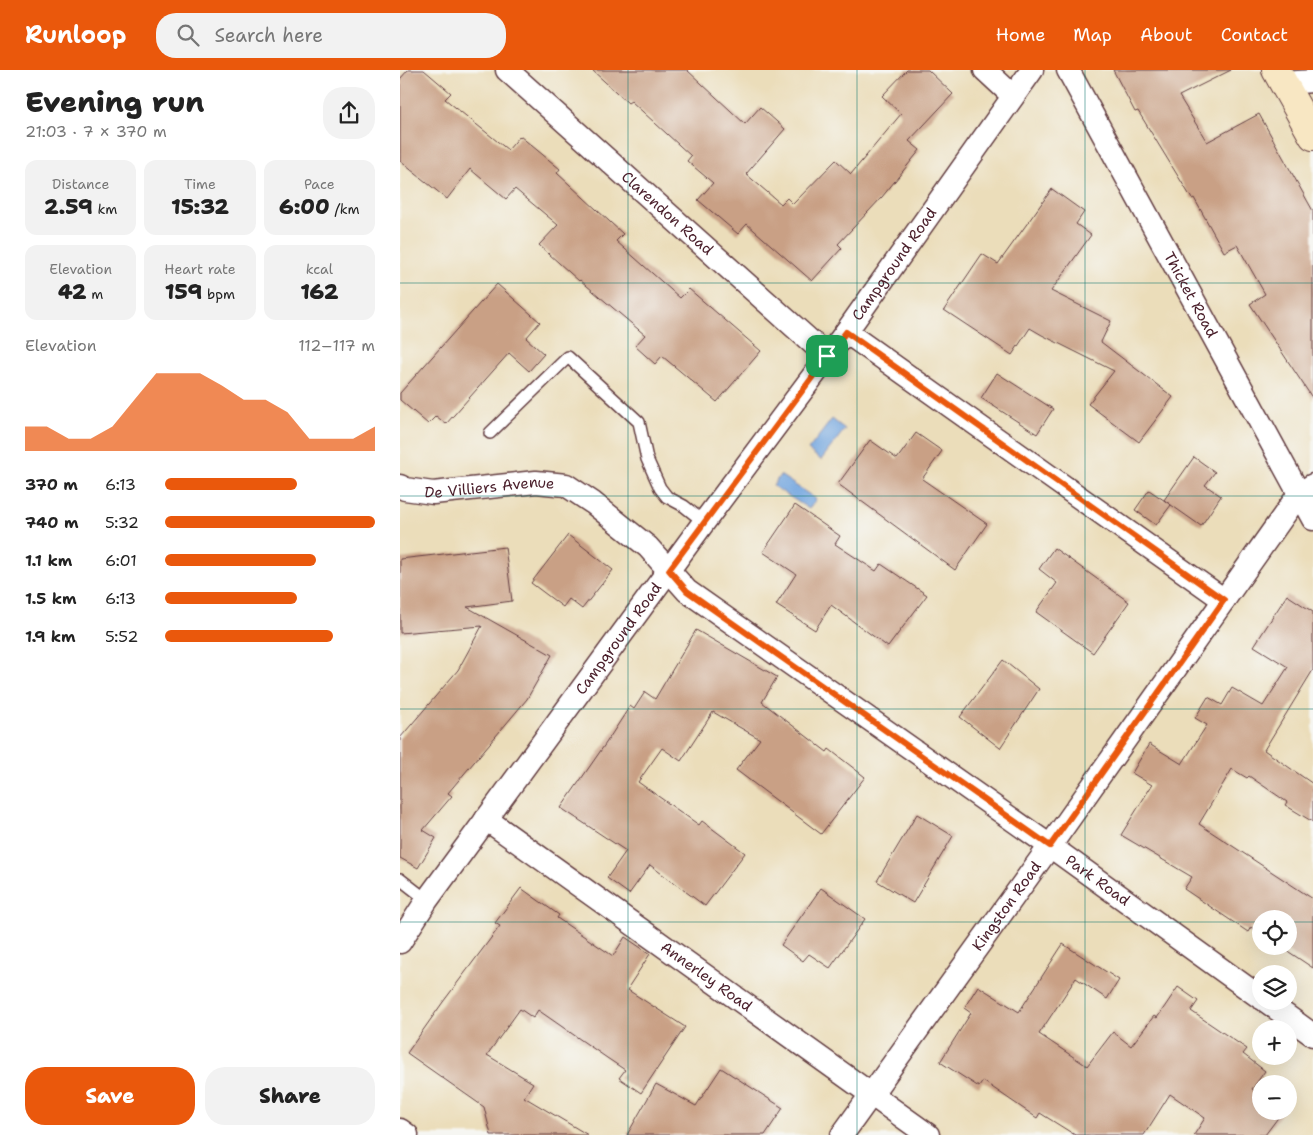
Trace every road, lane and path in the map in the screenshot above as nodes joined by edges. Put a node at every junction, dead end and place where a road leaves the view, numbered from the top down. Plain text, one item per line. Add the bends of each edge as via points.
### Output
1 (507, 70) edge
2 (985, 70) edge
3 (1032, 70) edge
4 (1068, 70) edge
5 (1280, 76) edge
6 (1313, 81) edge
7 (1013, 96) junction
8 (1313, 136) edge
9 (846, 332) junction
10 (827, 356) junction
11 (490, 433) dead end
12 (400, 486) edge
13 (1306, 490) edge
14 (1313, 519) edge
15 (704, 522) junction
16 (669, 570) junction
17 (1224, 600) junction
18 (486, 819) junction
19 (1050, 846) junction
20 (400, 880) edge
21 (427, 900) junction
22 (400, 942) edge
23 (1252, 992) edge
24 (1278, 1010) edge
25 (1313, 1035) edge
26 (870, 1094) junction
27 (400, 1130) edge
28 (407, 1135) edge
29 (842, 1135) edge
30 (928, 1135) edge

1 - 10 street, Clarendon Road
2 - 7 street
3 - 7 street, Campground Road
4 - 13 street, Thicket Road
5 - 6 street
5 - 8 main road
7 - 9 street, Campground Road
9 - 10 street, Campground Road
9 - 17 street
10 - 15 street, Campground Road
11 - 15 lane via 568,357 639,422 647,459 660,488
12 - 16 street, De Villiers Avenue via 433,493 536,482 566,485 648,547
13 - 14 street, Thicket Road
13 - 17 street, Kingston Road
15 - 16 street, Campground Road
16 - 18 street, Campground Road
16 - 19 street, Park Road via 687,591
17 - 19 street, Kingston Road
18 - 21 street, Campground Road
18 - 26 street, Annerley Road
19 - 23 street, Park Road
19 - 26 street, Kingston Road
20 - 21 lane
21 - 22 street, Campground Road
24 - 25 street
26 - 29 street, Kingston Road
26 - 30 street, Annerley Road
27 - 28 street

